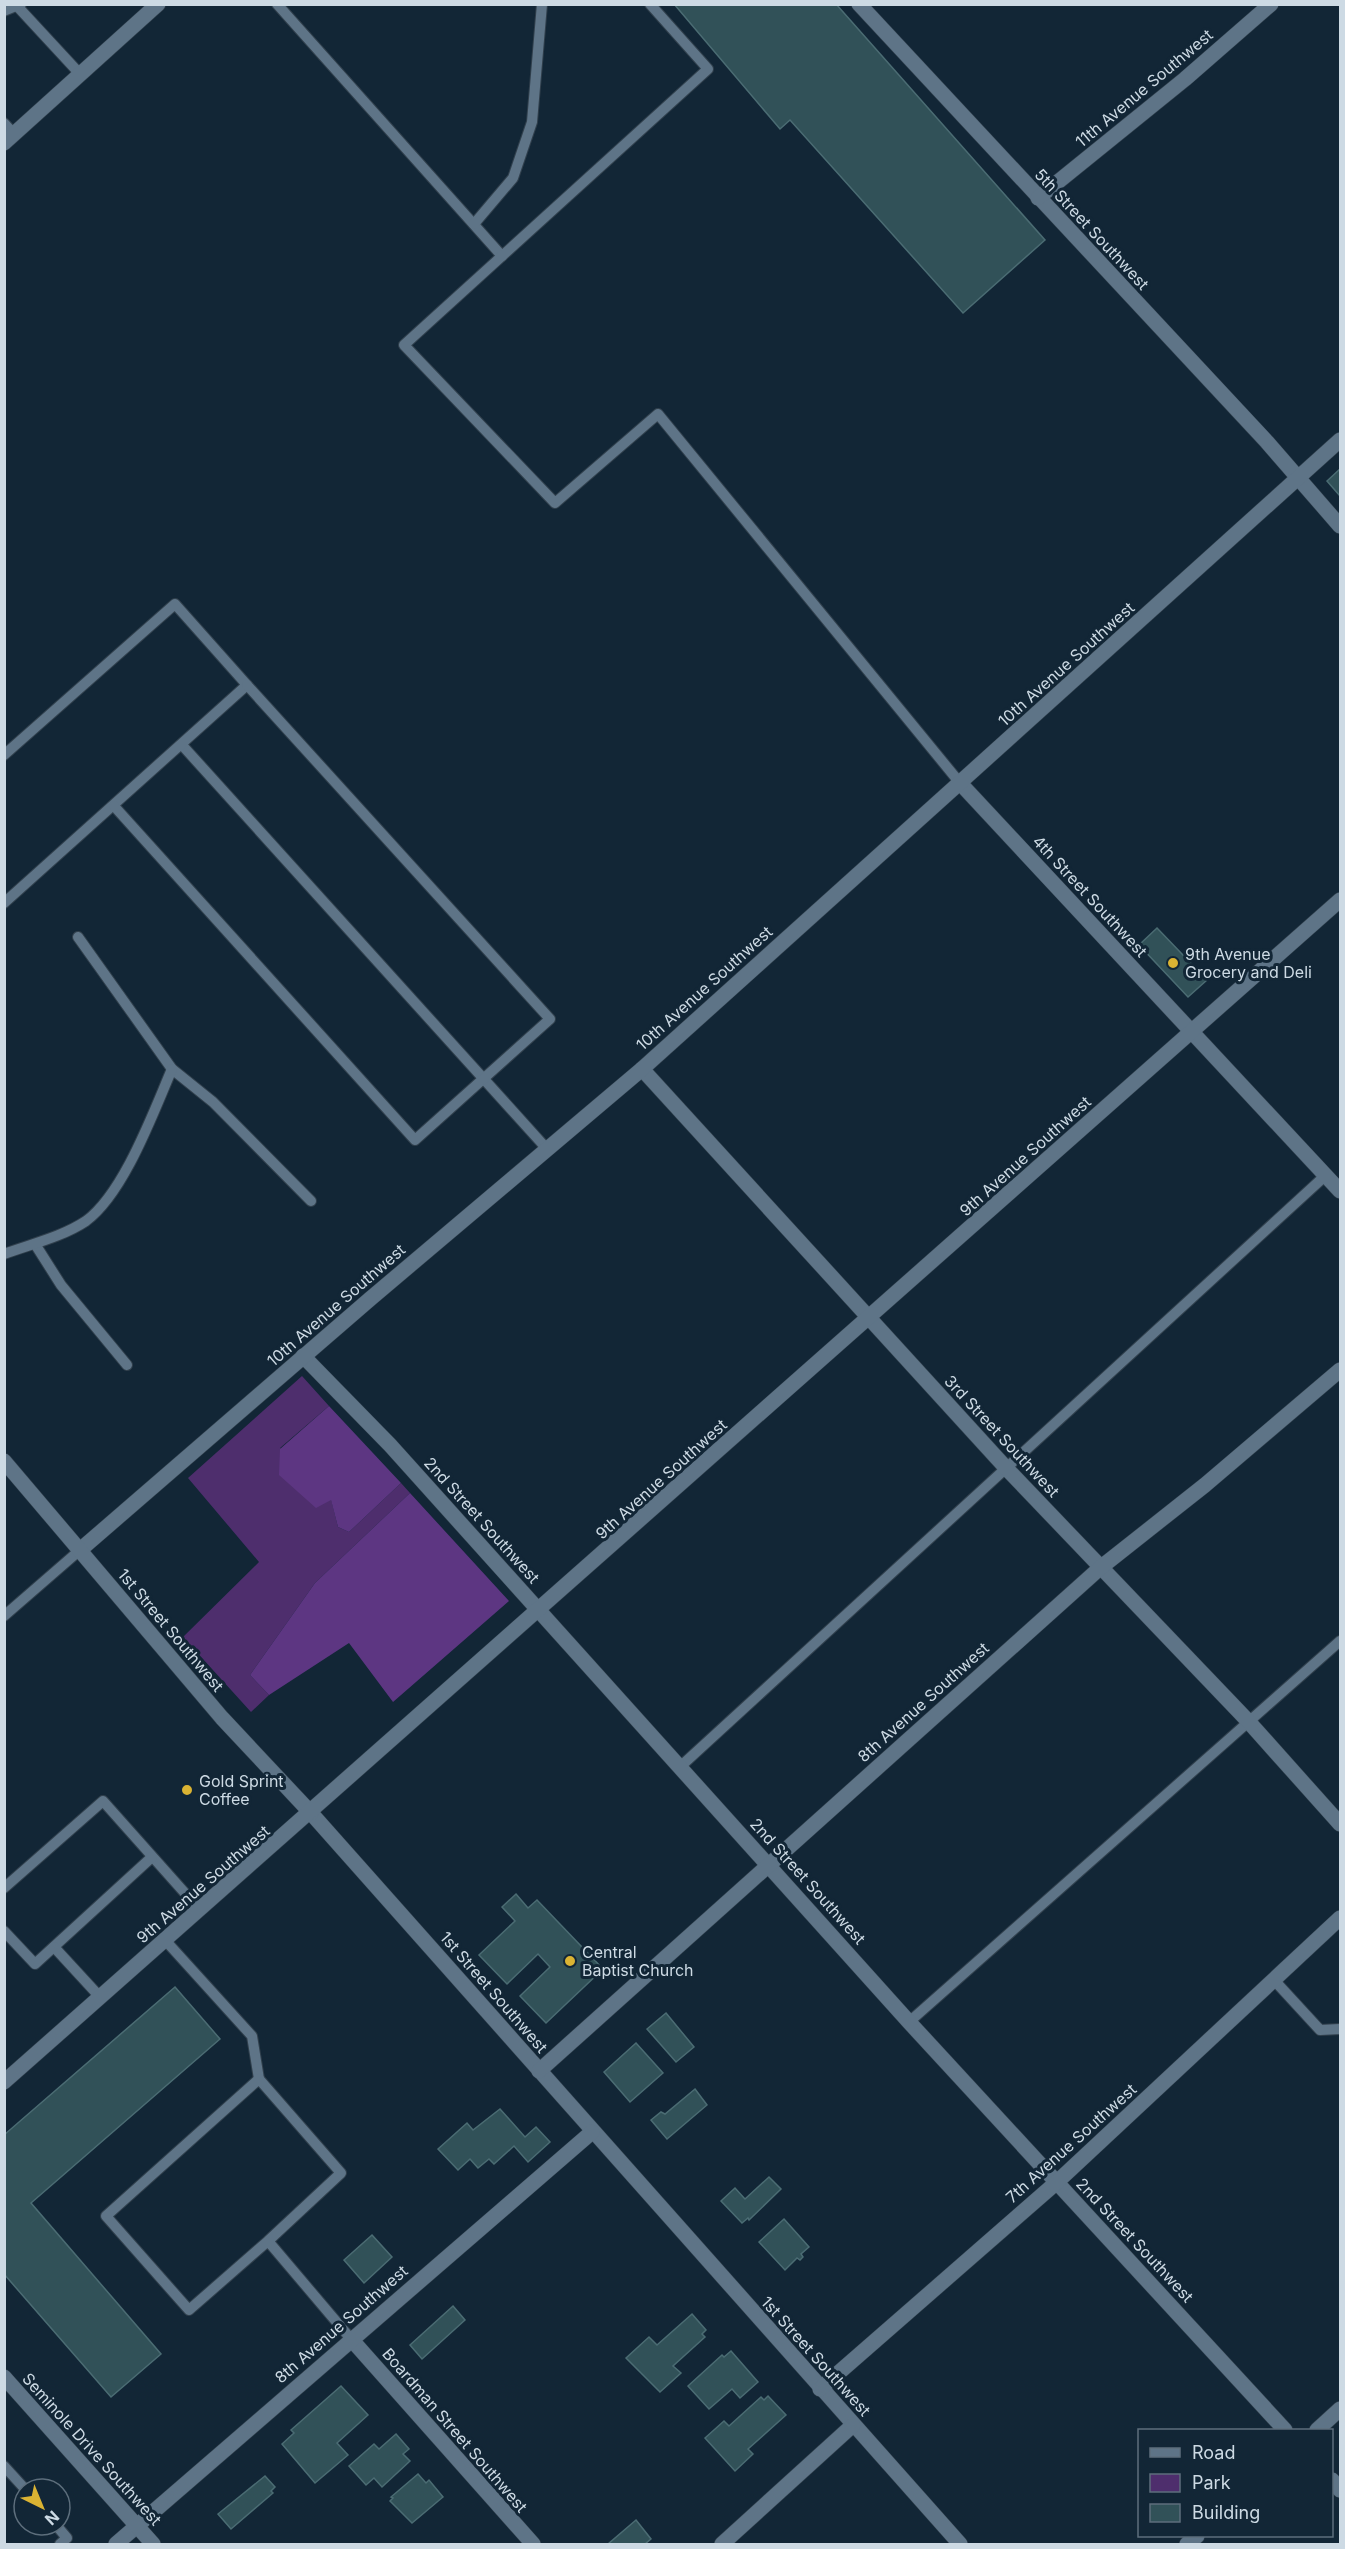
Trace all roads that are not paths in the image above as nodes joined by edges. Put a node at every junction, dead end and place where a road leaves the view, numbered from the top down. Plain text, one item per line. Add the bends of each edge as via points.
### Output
1 (158, 4) edge
2 (277, 4) edge
3 (542, 4) edge
4 (650, 4) edge
5 (859, 4) edge
6 (1271, 4) edge
7 (19, 6) edge
8 (4, 11) edge
9 (80, 74) junction
10 (8, 133) edge
11 (1038, 198) junction
12 (474, 224) junction
13 (502, 256) junction
14 (1341, 440) edge
15 (1299, 478) junction
16 (1341, 526) edge
17 (247, 686) junction
18 (182, 745) junction
19 (4, 755) edge
20 (960, 783) junction
21 (114, 806) junction
22 (1341, 900) edge
23 (4, 903) edge
24 (78, 937) dead end
25 (1192, 1032) junction
26 (172, 1069) junction
27 (642, 1069) junction
28 (483, 1079) junction
29 (547, 1149) junction
30 (1326, 1175) junction
31 (1341, 1191) edge
32 (311, 1201) dead end
33 (35, 1244) junction
34 (5, 1252) edge
35 (869, 1319) junction
36 (303, 1356) junction
37 (126, 1365) dead end
38 (1341, 1370) edge
39 (6, 1465) edge
40 (1007, 1469) junction
41 (80, 1550) junction
42 (1100, 1568) junction
43 (540, 1610) junction
44 (4, 1616) edge
45 (1341, 1641) edge
46 (1248, 1721) junction
47 (681, 1766) junction
48 (311, 1813) junction
49 (1341, 1824) edge
50 (152, 1857) junction
51 (768, 1865) junction
52 (4, 1888) edge
53 (200, 1910) junction
54 (1341, 1918) edge
55 (4, 1931) edge
56 (165, 1940) junction
57 (54, 1947) junction
58 (1274, 1980) junction
59 (100, 1997) junction
60 (909, 2022) junction
61 (1341, 2029) edge
62 (539, 2071) junction
63 (259, 2079) junction
64 (4, 2082) edge
65 (592, 2132) junction
66 (1057, 2182) junction
67 (268, 2241) junction
68 (351, 2339) junction
69 (7, 2385) edge
70 (820, 2389) junction
71 (1341, 2409) edge
72 (853, 2425) junction
73 (1284, 2429) edge
74 (1318, 2429) edge
75 (136, 2525) junction
76 (116, 2544) edge
77 (153, 2544) edge
78 (533, 2544) edge
79 (722, 2544) edge
80 (960, 2544) edge

1 - 9 street
2 - 12 lane
3 - 12 lane via 532,122 513,178
4 - 13 lane via 708,69
5 - 11 street, 5th Street Southwest
6 - 11 street, 11th Avenue Southwest
7 - 8 lane
7 - 9 lane
9 - 10 street
11 - 15 street, 5th Street Southwest
12 - 13 lane
13 - 20 lane via 404,345 555,503 658,414
14 - 15 street, 10th Avenue Southwest
15 - 16 street, 5th Street Southwest
15 - 20 street, 10th Avenue Southwest
17 - 18 lane
17 - 19 lane via 175,604
17 - 28 lane via 550,1019
18 - 21 lane
18 - 28 lane
20 - 25 street, 4th Street Southwest
20 - 27 street, 10th Avenue Southwest
21 - 23 lane
21 - 28 lane via 415,1140
22 - 25 street, 9th Avenue Southwest
24 - 26 lane
25 - 30 street, 4th Street Southwest
25 - 35 street, 9th Avenue Southwest
26 - 32 lane via 213,1102
26 - 33 lane via 111,1195 86,1220
27 - 29 street, 10th Avenue Southwest
27 - 35 street, 3rd Street Southwest
28 - 29 lane
29 - 36 street, 10th Avenue Southwest
30 - 31 street, 4th Street Southwest
30 - 40 lane
33 - 34 lane
33 - 37 lane via 61,1285
35 - 40 street, 3rd Street Southwest
35 - 43 street, 9th Avenue Southwest
36 - 41 street, 10th Avenue Southwest
36 - 43 street, 2nd Street Southwest
38 - 42 street, 8th Avenue Southwest
39 - 41 street, 1st Street Southwest
40 - 42 street, 3rd Street Southwest
40 - 47 lane
41 - 44 lane
41 - 48 street, 1st Street Southwest via 222,1718
42 - 46 street, 3rd Street Southwest
42 - 51 street, 8th Avenue Southwest
43 - 47 street, 2nd Street Southwest
43 - 48 street, 9th Avenue Southwest
45 - 46 lane
46 - 49 street, 3rd Street Southwest
46 - 60 lane
47 - 51 street, 2nd Street Southwest
48 - 53 street, 9th Avenue Southwest
48 - 62 street, 1st Street Southwest
50 - 52 lane via 103,1801
50 - 53 lane
50 - 57 lane
51 - 60 street, 2nd Street Southwest
51 - 62 street, 8th Avenue Southwest
53 - 56 street, 9th Avenue Southwest
54 - 58 street, 7th Avenue Southwest
55 - 57 lane via 35,1964
56 - 59 street, 9th Avenue Southwest
56 - 63 lane via 252,2037
57 - 59 lane
58 - 61 lane via 1320,2030
58 - 66 street, 7th Avenue Southwest
59 - 64 street, 9th Avenue Southwest
60 - 66 street, 2nd Street Southwest
62 - 65 street, 1st Street Southwest
63 - 67 lane via 341,2174
63 - 67 lane via 106,2216 189,2310
65 - 68 street, 8th Avenue Southwest
65 - 70 street, 1st Street Southwest
66 - 70 street, 7th Avenue Southwest
66 - 73 street, 2nd Street Southwest
67 - 68 lane
68 - 75 street, 8th Avenue Southwest
68 - 78 street, Boardman Street Southwest
69 - 75 street, Seminole Drive Southwest
70 - 72 street, 1st Street Southwest
71 - 74 street
72 - 79 street
72 - 80 street, 1st Street Southwest
75 - 76 street, 8th Avenue Southwest
75 - 77 street, Seminole Drive Southwest

